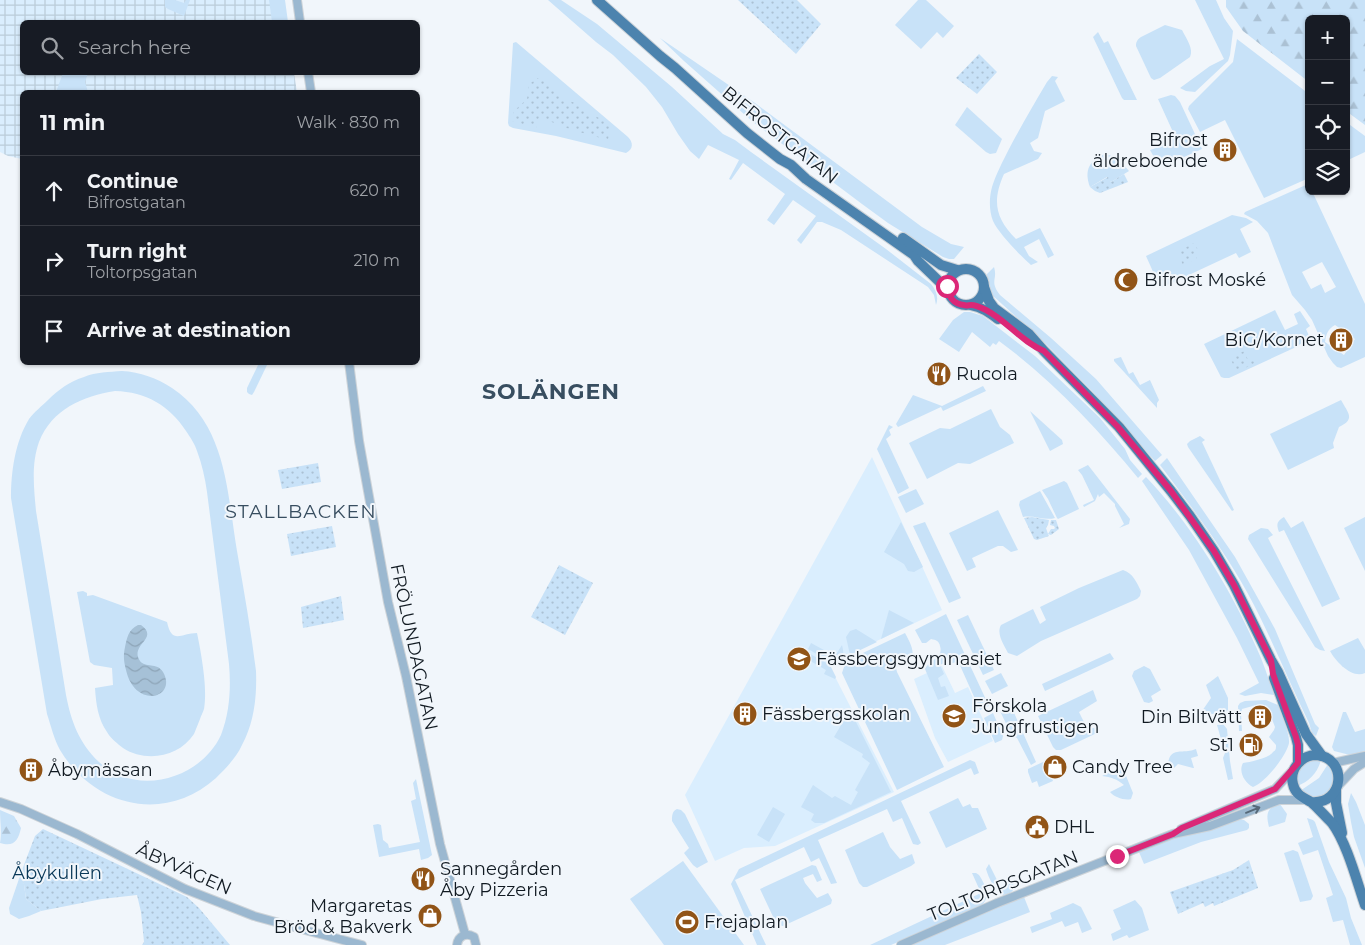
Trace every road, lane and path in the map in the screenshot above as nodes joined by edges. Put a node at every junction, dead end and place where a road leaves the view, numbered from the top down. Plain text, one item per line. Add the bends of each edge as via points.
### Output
1 (297, 0) edge
2 (597, 0) edge
3 (605, 0) edge
4 (300, 20) edge
5 (308, 75) edge
6 (311, 90) edge
7 (958, 270) junction
8 (984, 287) junction
9 (948, 289) junction
10 (972, 305) junction
11 (1044, 351) junction
12 (349, 365) edge
13 (1271, 660) junction
14 (1322, 756) junction
15 (1365, 756) edge
16 (1365, 762) edge
17 (1333, 763) junction
18 (1296, 766) junction
19 (1337, 788) junction
20 (1308, 801) junction
21 (0, 802) edge
22 (1173, 834) junction
23 (1346, 851) junction
24 (1365, 906) edge
25 (465, 934) junction
26 (362, 945) edge
27 (457, 945) edge
28 (476, 945) edge
29 (901, 945) edge

1 - 4 street
2 - 9 main road, BIFROSTGATAN via 747,133 914,255
3 - 7 main road, BIFROSTGATAN via 757,134 941,265
5 - 6 street
7 - 8 main road, BIFROSTGATAN via 976,271
7 - 9 main road via 950,277
8 - 10 main road via 982,297
8 - 11 main road, BIFROSTGATAN via 994,308 1029,334
9 - 10 main road, BIFROSTGATAN via 955,302
10 - 11 main road, BIFROSTGATAN via 989,312
11 - 13 main road, BIFROSTGATAN via 1118,427 1190,516 1234,585
12 - 25 street, FRÖLUNDAGATAN via 359,441 388,602 440,844
13 - 14 main road, BIFROSTGATAN via 1306,734
13 - 18 main road, BIFROSTGATAN via 1298,745
14 - 17 main road
14 - 18 main road via 1309,756
15 - 17 street
16 - 19 street
17 - 19 main road via 1338,774
18 - 20 main road via 1292,780 1294,787 1299,796
18 - 22 street, TOLTORPSGATAN via 1275,789
19 - 20 main road via 1324,801
19 - 23 main road via 1336,807
22 -> 20 street, TOLTORPSGATAN via 1210,826 1278,800
20 - 23 main road via 1331,822
21 - 26 street, ÅBYVÄGEN via 77,834 185,889 254,916
22 - 29 street, TOLTORPSGATAN via 1004,900
23 - 24 main road
25 - 27 street
25 - 28 street via 474,937

